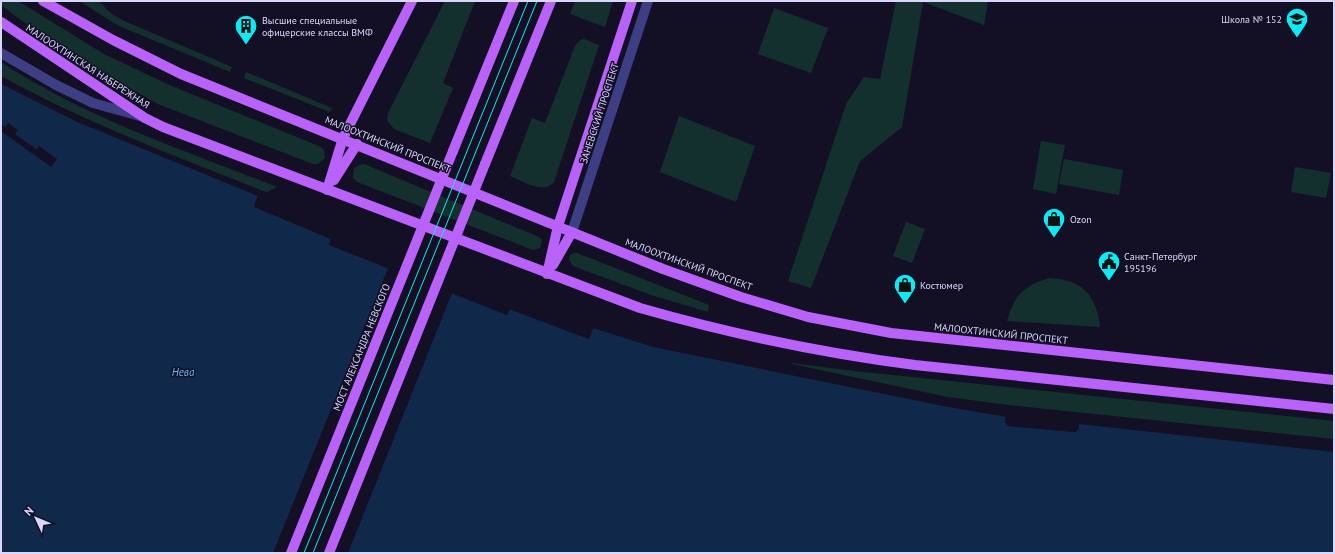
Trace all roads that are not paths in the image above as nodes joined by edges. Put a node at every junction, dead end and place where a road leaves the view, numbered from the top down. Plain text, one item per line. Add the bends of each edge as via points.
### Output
1 (43, 1) edge
2 (412, 1) edge
3 (514, 1) edge
4 (551, 1) edge
5 (632, 1) edge
6 (648, 1) edge
7 (1, 22) edge
8 (1, 53) edge
9 (145, 118) junction
10 (343, 138) junction
11 (357, 144) junction
12 (327, 190) junction
13 (558, 226) junction
14 (572, 232) junction
15 (548, 274) junction
16 (1334, 380) edge
17 (1334, 409) edge
18 (291, 553) edge
19 (329, 553) edge

1 - 10 main road, МАЛООХТИНСКИЙ ПРОСПЕКТ via 181,74
2 - 10 main road
3 - 18 main road, МОСТ АЛЕКСАНДРА НЕВСКОГО, bridge
4 - 19 main road, bridge
5 - 13 main road
6 - 14 street, ЗАНЕВСКИЙ ПРОСПЕКТ
7 - 9 main road, МАЛООХТИНСКАЯ НАБЕРЕЖНАЯ
8 - 9 street via 93,103
9 - 12 main road, МАЛООХТИНСКАЯ НАБЕРЕЖНАЯ
10 - 11 main road, МАЛООХТИНСКИЙ ПРОСПЕКТ
10 - 12 main road
11 - 12 main road
11 - 13 main road, МАЛООХТИНСКИЙ ПРОСПЕКТ
12 - 15 main road
13 - 14 main road, МАЛООХТИНСКИЙ ПРОСПЕКТ
13 - 15 main road
14 - 15 main road
14 - 16 main road, МАЛООХТИНСКИЙ ПРОСПЕКТ via 741,297 808,317 858,328 891,334
15 - 17 main road via 640,308 708,327 851,357 915,366

